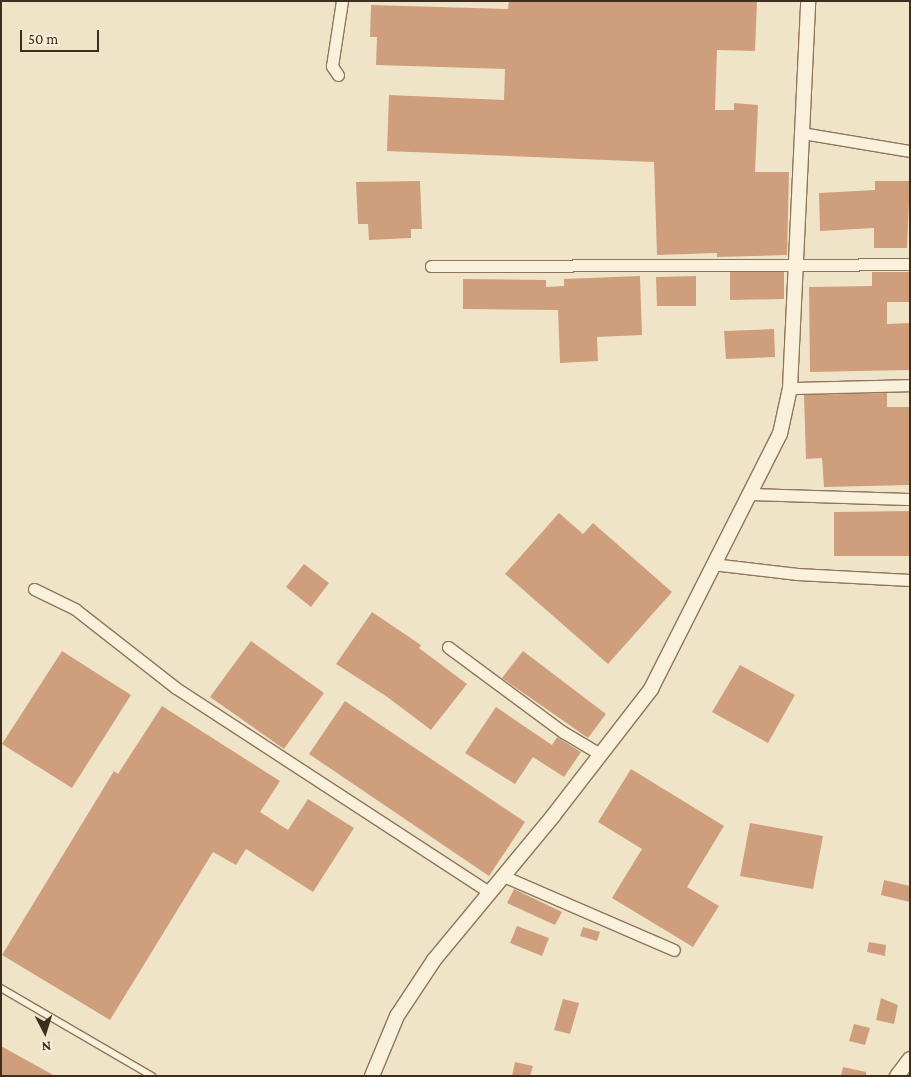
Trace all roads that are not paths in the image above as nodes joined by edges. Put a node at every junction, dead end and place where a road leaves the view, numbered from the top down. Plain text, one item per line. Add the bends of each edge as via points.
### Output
1 (342, 1) edge
2 (808, 1) edge
3 (338, 75) dead end
4 (802, 133) junction
5 (910, 151) edge
6 (910, 264) edge
7 (431, 266) dead end
8 (796, 266) junction
9 (910, 385) edge
10 (790, 388) junction
11 (748, 494) junction
12 (910, 499) edge
13 (712, 564) junction
14 (910, 580) edge
15 (34, 589) dead end
16 (448, 647) dead end
17 (600, 754) junction
18 (503, 876) junction
19 (490, 892) junction
20 (674, 950) dead end
21 (1, 988) edge
22 (910, 1060) edge
23 (152, 1076) edge
24 (372, 1076) edge
25 (897, 1076) edge

1 - 3 street via 332,66
2 - 4 street
4 - 5 street
4 - 8 street
6 - 8 street
7 - 8 street
8 - 10 street
9 - 10 street
10 - 11 street via 780,434
11 - 12 street
11 - 13 street
13 - 14 street via 797,574
13 - 17 street via 651,688
15 - 19 street via 75,609 176,688
16 - 17 street via 563,732
17 - 18 street
18 - 19 street
18 - 20 street
19 - 24 street via 434,960 397,1016
21 - 23 lane
22 - 25 street

